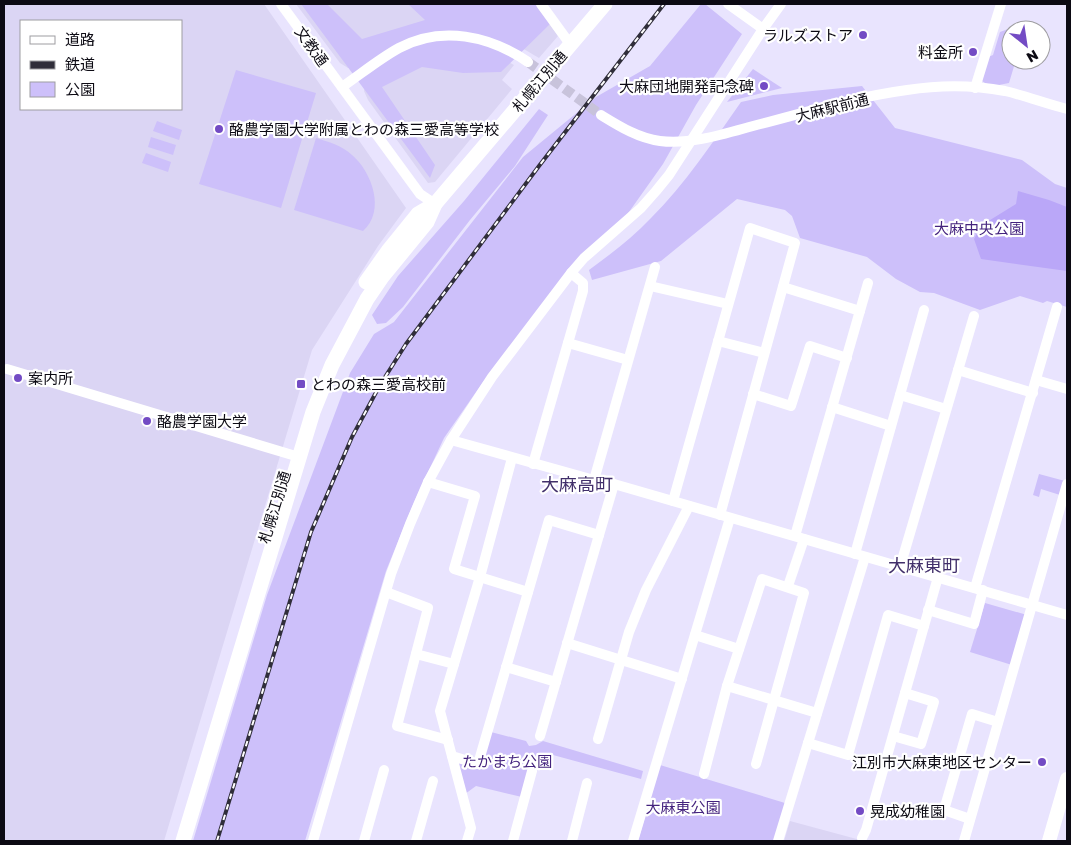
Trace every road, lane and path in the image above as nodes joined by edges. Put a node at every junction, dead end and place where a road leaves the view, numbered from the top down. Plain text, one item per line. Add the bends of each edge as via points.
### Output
1 (281, 4) edge
2 (541, 4) edge
3 (605, 4) edge
4 (728, 4) edge
5 (781, 4) edge
6 (1001, 4) edge
7 (740, 7) edge
8 (763, 29) junction
9 (570, 44) junction
10 (528, 62) tunnel mouth
11 (342, 87) junction
12 (975, 88) junction
13 (1067, 110) edge
14 (601, 115) tunnel mouth
15 (434, 204) junction
16 (655, 267) dead end
17 (571, 273) junction
18 (868, 283) dead end
19 (650, 286) junction
20 (783, 287) junction
21 (728, 304) junction
22 (1057, 307) dead end
23 (924, 310) dead end
24 (860, 312) junction
25 (974, 316) dead end
26 (718, 342) junction
27 (568, 343) junction
28 (764, 354) junction
29 (847, 358) junction
30 (628, 360) junction
31 (6, 369) dead end
32 (958, 370) junction
33 (1036, 380) junction
34 (1067, 389) edge
35 (1033, 393) junction
36 (753, 394) junction
37 (900, 395) junction
38 (832, 406) junction
39 (946, 409) junction
40 (891, 426) junction
41 (452, 440) junction
42 (294, 456) junction
43 (512, 458) junction
44 (533, 464) junction
45 (594, 480) junction
46 (428, 482) junction
47 (614, 484) junction
48 (1067, 484) edge
49 (673, 501) junction
50 (689, 506) junction
51 (725, 516) junction
52 (599, 535) junction
53 (799, 538) junction
54 (860, 555) junction
55 (900, 567) junction
56 (480, 577) junction
57 (938, 578) junction
58 (788, 586) junction
59 (979, 589) junction
60 (386, 592) junction
61 (528, 592) junction
62 (1032, 605) junction
63 (928, 610) junction
64 (1067, 615) edge
65 (924, 626) junction
66 (695, 635) junction
67 (567, 643) junction
68 (739, 649) junction
69 (416, 654) junction
70 (621, 660) junction
71 (454, 664) junction
72 (506, 667) junction
73 (682, 678) junction
74 (556, 682) junction
75 (727, 686) junction
76 (905, 693) junction
77 (774, 701) junction
78 (817, 713) junction
79 (998, 722) junction
80 (540, 736) dead end
81 (892, 736) junction
82 (598, 739) dead end
83 (448, 740) junction
84 (808, 743) junction
85 (452, 756) junction
86 (959, 759) junction
87 (756, 764) dead end
88 (985, 766) junction
89 (384, 770) dead end
90 (532, 772) dead end
91 (704, 774) dead end
92 (1067, 779) edge
93 (433, 781) dead end
94 (587, 783) dead end
95 (970, 819) junction
96 (862, 838) dead end
97 (172, 841) edge
98 (183, 841) edge
99 (313, 841) edge
100 (364, 841) edge
101 (416, 841) edge
102 (467, 841) edge
103 (513, 841) edge
104 (572, 841) edge
105 (633, 841) edge
106 (778, 841) edge
107 (964, 841) edge
108 (1049, 841) edge

1 - 11 street, 文教通
2 - 9 street
3 - 9 highway, 札幌江別通
4 - 7 street
5 - 8 street
6 - 12 street
7 - 8 street
8 - 17 street via 669,174 641,208
9 - 15 highway, 札幌江別通
10 - 11 street via 508,49 482,40 455,35 433,36 399,48
11 - 15 street via 420,194
12 - 13 street, 大麻駅前通 via 1005,92
12 - 14 street, 大麻駅前通 via 947,86 897,91 693,140 669,142 626,130
15 - 42 highway, 札幌江別通 via 427,222 382,277 349,330
16 - 19 street
17 - 27 street via 584,285
17 - 41 street via 492,377
18 - 24 street
19 - 21 street
19 - 30 street
20 - 21 street via 795,243 750,228
20 - 24 street
20 - 28 street
21 - 26 street
22 - 33 street
23 - 37 street
24 - 29 street
25 - 32 street
26 - 28 street
26 - 49 street
27 - 30 street
27 - 44 street
28 - 36 street
29 - 36 street via 810,346 792,406
29 - 38 street
30 - 45 street
31 - 42 street
32 - 35 street
32 - 39 street
33 - 34 street
33 - 35 street
35 - 59 street
36 - 51 street
37 - 39 street
37 - 40 street
38 - 40 street
38 - 53 street
39 - 55 street
40 - 54 street
41 - 43 street
41 - 46 street
42 - 97 highway, 札幌江別通
42 - 98 highway, 札幌江別通
43 - 44 street
43 - 56 street
44 - 45 street
45 - 47 street
46 - 56 street via 475,496 454,570
46 - 60 street
47 - 49 street
47 - 52 street
48 - 62 street
49 - 50 street
50 - 51 street
50 - 70 street via 646,590
51 - 53 street
51 - 66 street
52 - 61 street via 549,520
52 - 67 street
53 - 54 street
53 - 58 street
54 - 55 street
54 - 78 street
55 - 57 street
56 - 61 street
56 - 71 street
57 - 59 street
57 - 63 street
58 - 68 street via 762,579
58 - 77 street via 804,593
59 - 62 street
59 - 63 street via 974,624
60 - 69 street via 428,608
60 - 99 street
61 - 72 street
62 - 64 street
62 - 79 street
63 - 65 street
65 - 76 street
65 - 84 street via 888,615 848,755
66 - 68 street
66 - 73 street
67 - 70 street
67 - 74 street
68 - 75 street
69 - 71 street
69 - 83 street via 397,726
70 - 73 street
70 - 82 street
71 - 83 street via 440,710
72 - 74 street
72 - 85 street via 478,764
73 - 105 street
74 - 80 street
75 - 77 street
75 - 91 street
76 - 81 street
76 - 81 street via 934,702 921,744
77 - 78 street
77 - 87 street
78 - 84 street
79 - 86 street via 972,714
79 - 88 street
81 - 96 street
83 - 85 street
84 - 106 street
85 - 102 street via 471,828
86 - 88 street
86 - 95 street via 944,810
88 - 95 street
89 - 100 street
90 - 103 street
92 - 108 main road
93 - 101 street
94 - 104 street
95 - 107 street

